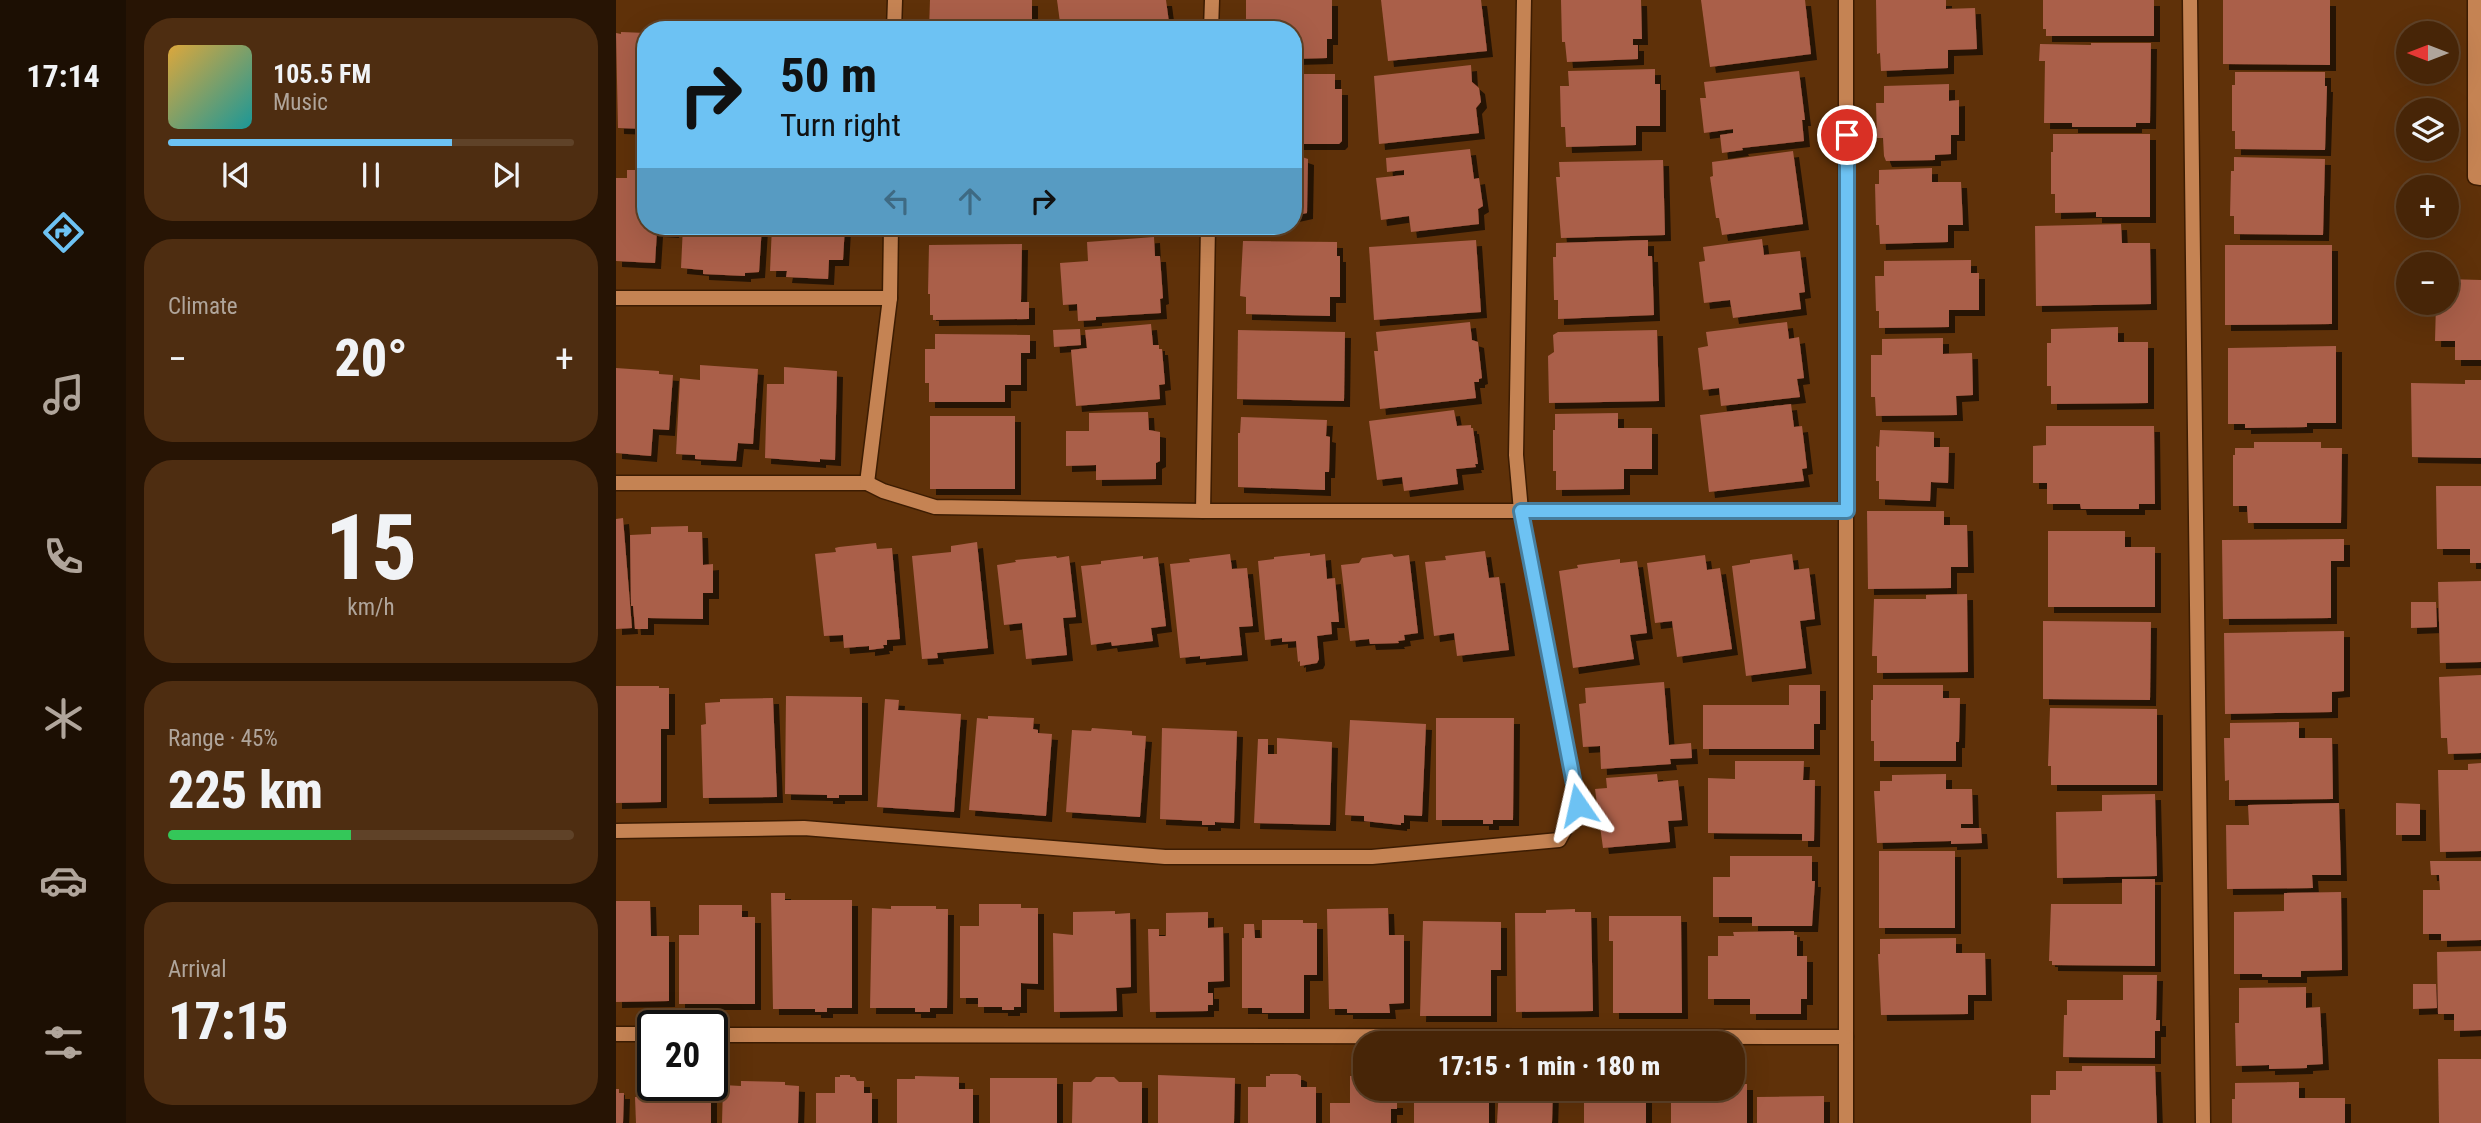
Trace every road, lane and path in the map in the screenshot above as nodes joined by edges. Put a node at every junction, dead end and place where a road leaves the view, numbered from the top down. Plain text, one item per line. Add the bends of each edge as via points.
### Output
1 (895, 0) edge
2 (1212, 0) edge
3 (1524, 0) edge
4 (1846, 0) edge
5 (2190, 0) edge
6 (2475, 0) edge
7 (894, 21) edge
8 (1211, 21) edge
9 (2481, 178) edge
10 (891, 235) edge
11 (1208, 235) edge
12 (616, 298) edge
13 (890, 298) junction
14 (616, 483) edge
15 (867, 483) junction
16 (1203, 511) junction
17 (1521, 511) junction
18 (1847, 511) junction
19 (616, 831) edge
20 (616, 1034) edge
21 (637, 1034) edge
22 (728, 1035) edge
23 (1846, 1037) junction
24 (1846, 1123) edge
25 (2203, 1123) edge

1 - 7 lane
2 - 8 lane
3 - 17 lane via 1516,455
4 - 18 lane
5 - 25 lane
6 - 9 lane via 2474,177
10 - 13 lane
11 - 16 lane
12 - 13 lane
13 - 15 lane
14 - 15 lane
15 - 16 lane via 936,507
16 - 17 lane
17 - 18 lane
17 - 19 lane via 1578,805 1559,840 1372,857 1165,857 804,828
18 - 23 lane
20 - 21 lane
22 - 23 lane
23 - 24 lane

